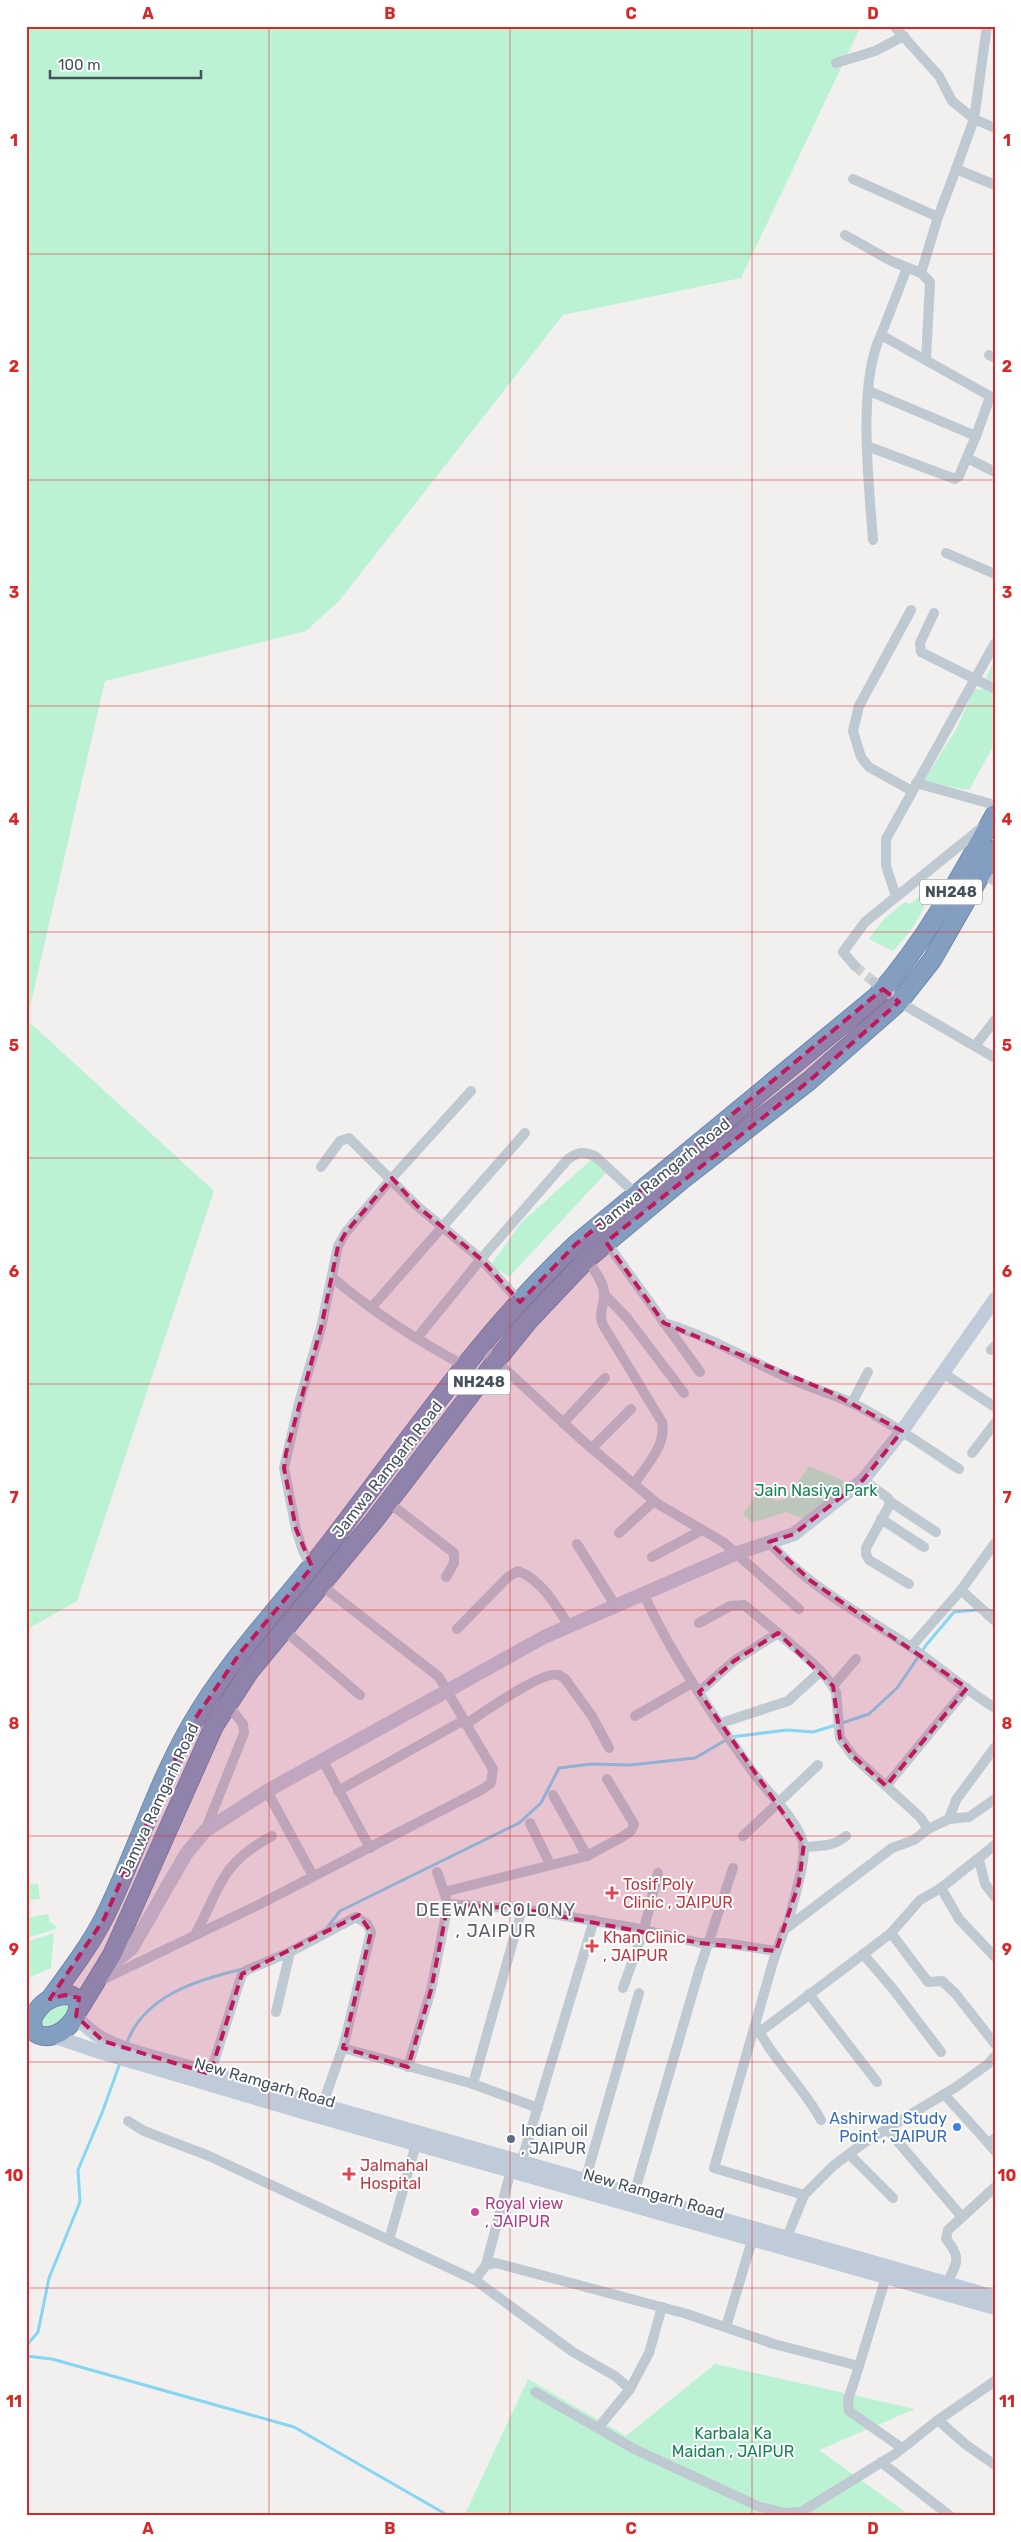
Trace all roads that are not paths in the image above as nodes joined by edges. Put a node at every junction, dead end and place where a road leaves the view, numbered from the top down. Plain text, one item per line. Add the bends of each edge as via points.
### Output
1 (894, 26) edge
2 (987, 26) edge
3 (904, 36) junction
4 (836, 63) dead end
5 (974, 119) junction
6 (995, 128) edge
7 (956, 169) junction
8 (853, 179) dead end
9 (995, 185) edge
10 (938, 217) junction
11 (845, 234) dead end
12 (908, 268) junction
13 (921, 273) junction
14 (881, 335) junction
15 (926, 360) junction
16 (870, 391) junction
17 (992, 398) edge
18 (976, 436) junction
19 (867, 446) junction
20 (967, 458) junction
21 (995, 472) edge
22 (873, 540) dead end
23 (946, 553) dead end
24 (995, 574) edge
25 (911, 610) dead end
26 (934, 613) dead end
27 (995, 643) edge
28 (976, 679) junction
29 (995, 689) edge
30 (914, 787) junction
31 (994, 813) edge
32 (995, 850) edge
33 (988, 877) edge
34 (896, 896) junction
35 (855, 966) tunnel mouth
36 (878, 986) junction
37 (898, 1002) junction
38 (995, 1020) edge
39 (974, 1046) junction
40 (995, 1058) edge
41 (471, 1092) dead end
42 (525, 1133) dead end
43 (321, 1167) dead end
44 (392, 1178) junction
45 (636, 1194) junction
46 (442, 1227) junction
47 (606, 1242) junction
48 (480, 1259) junction
49 (587, 1259) junction
50 (333, 1278) junction
51 (604, 1294) junction
52 (995, 1299) edge
53 (520, 1302) junction
54 (371, 1308) junction
55 (664, 1324) junction
56 (417, 1338) junction
57 (481, 1347) junction
58 (496, 1361) junction
59 (465, 1366) junction
60 (700, 1372) dead end
61 (868, 1372) dead end
62 (943, 1373) junction
63 (605, 1378) dead end
64 (684, 1393) dead end
65 (852, 1403) junction
66 (995, 1407) edge
67 (631, 1409) dead end
68 (563, 1423) junction
69 (995, 1423) edge
70 (902, 1431) junction
71 (592, 1448) junction
72 (972, 1453) dead end
73 (959, 1469) dead end
74 (863, 1480) junction
75 (634, 1484) junction
76 (654, 1501) junction
77 (889, 1501) junction
78 (388, 1502) junction
79 (881, 1519) junction
80 (702, 1530) junction
81 (936, 1532) dead end
82 (619, 1533) dead end
83 (769, 1542) junction
84 (995, 1543) edge
85 (578, 1544) dead end
86 (924, 1547) dead end
87 (735, 1554) junction
88 (652, 1557) dead end
89 (312, 1567) junction
90 (446, 1577) dead end
91 (909, 1584) dead end
92 (321, 1585) junction
93 (961, 1590) junction
94 (643, 1593) junction
95 (615, 1605) junction
96 (798, 1609) dead end
97 (995, 1620) edge
98 (699, 1622) dead end
99 (569, 1626) junction
100 (458, 1629) dead end
101 (284, 1630) junction
102 (778, 1633) junction
103 (916, 1651) junction
104 (856, 1660) dead end
105 (821, 1671) junction
106 (692, 1683) junction
107 (833, 1686) junction
108 (967, 1688) junction
109 (448, 1691) junction
110 (699, 1692) junction
111 (360, 1694) dead end
112 (228, 1705) junction
113 (995, 1708) edge
114 (635, 1716) dead end
115 (465, 1722) junction
116 (722, 1725) junction
117 (995, 1747) edge
118 (609, 1748) dead end
119 (322, 1759) junction
120 (818, 1765) dead end
121 (607, 1778) dead end
122 (886, 1786) junction
123 (267, 1791) junction
124 (338, 1791) junction
125 (553, 1795) dead end
126 (995, 1799) edge
127 (778, 1804) junction
128 (949, 1819) junction
129 (530, 1823) dead end
130 (928, 1829) junction
131 (205, 1832) junction
132 (272, 1836) dead end
133 (743, 1836) dead end
134 (846, 1836) dead end
135 (995, 1845) edge
136 (803, 1847) junction
137 (370, 1848) junction
138 (586, 1856) junction
139 (979, 1860) junction
140 (550, 1864) junction
141 (733, 1868) dead end
142 (437, 1872) dead end
143 (658, 1874) dead end
144 (314, 1876) junction
145 (941, 1888) junction
146 (444, 1892) junction
147 (995, 1897) edge
148 (448, 1904) junction
149 (522, 1909) junction
150 (594, 1920) junction
151 (787, 1927) junction
152 (644, 1930) junction
153 (892, 1933) junction
154 (196, 1934) junction
155 (709, 1942) junction
156 (776, 1951) junction
157 (290, 1952) junction
158 (863, 1954) junction
159 (995, 1957) edge
160 (106, 1965) junction
161 (94, 1984) junction
162 (624, 1988) dead end
163 (639, 1993) dead end
164 (809, 1994) junction
165 (50, 1999) junction
166 (77, 2012) junction
167 (276, 2012) dead end
168 (31, 2014) edge
169 (756, 2032) junction
170 (51, 2036) junction
171 (995, 2044) edge
172 (26, 2045) edge
173 (101, 2046) junction
174 (342, 2048) junction
175 (941, 2052) dead end
176 (995, 2056) edge
177 (136, 2058) junction
178 (408, 2067) junction
179 (210, 2074) junction
180 (877, 2082) dead end
181 (473, 2084) junction
182 (944, 2094) junction
183 (322, 2106) junction
184 (538, 2108) junction
185 (821, 2120) dead end
186 (128, 2121) dead end
187 (887, 2129) junction
188 (416, 2144) junction
189 (993, 2144) edge
190 (849, 2154) junction
191 (515, 2165) junction
192 (585, 2180) junction
193 (995, 2186) edge
194 (634, 2194) junction
195 (804, 2195) junction
196 (893, 2198) dead end
197 (962, 2216) junction
198 (754, 2234) junction
199 (787, 2237) junction
200 (389, 2240) junction
201 (486, 2265) junction
202 (886, 2277) junction
203 (475, 2280) junction
204 (947, 2283) junction
205 (992, 2293) edge
206 (662, 2307) junction
207 (995, 2308) edge
208 (726, 2327) junction
209 (860, 2366) junction
210 (995, 2381) edge
211 (630, 2389) junction
212 (535, 2392) dead end
213 (938, 2420) junction
214 (598, 2428) junction
215 (902, 2448) junction
216 (881, 2462) junction
217 (995, 2465) edge
218 (950, 2516) edge

1 - 3 street
2 - 5 street
3 - 4 street via 875,51
3 - 5 street via 939,76 952,101
5 - 6 street
5 - 7 street
7 - 9 street
7 - 10 street
8 - 10 street
10 - 13 street
11 - 12 street
12 - 13 street
12 - 14 street
13 - 15 street via 931,288
14 - 15 street
14 - 16 street
15 - 17 street
16 - 18 street
16 - 19 street
17 - 18 street
18 - 20 street
19 - 20 street via 950,478 959,476
19 - 22 street
20 - 21 street
23 - 24 street
25 - 30 street via 859,706 853,731 861,757 869,767
26 - 28 street via 920,642 921,652
27 - 28 street
28 - 29 street
28 - 30 street
30 - 31 street
30 - 34 street via 885,844 886,866
31 - 34 street
31 - 36 highway, Jamwa Ramgarh Road / NH248 via 922,940
32 - 33 highway, Jamwa Ramgarh Road / NH248
33 - 37 highway, Jamwa Ramgarh Road / NH248 via 932,960
34 - 35 street via 865,922 843,952
36 - 37 street
36 - 45 highway, Jamwa Ramgarh Road / NH248 via 851,1019
37 - 39 street
37 - 47 highway, Jamwa Ramgarh Road / NH248 via 810,1081
38 - 39 street
39 - 40 street
41 - 44 street
42 - 46 street
43 - 44 street via 340,1141 349,1138
44 - 46 street
44 - 50 street via 346,1232 338,1246
45 - 48 street via 602,1160 587,1152 578,1153 568,1159
45 - 53 highway, Jamwa Ramgarh Road / NH248 via 575,1245
46 - 48 street
46 - 54 street
47 - 49 highway, Jamwa Ramgarh Road / NH248
47 - 55 street
48 - 53 street
48 - 56 street
49 - 51 street via 604,1287
49 - 58 highway, Jamwa Ramgarh Road / NH248 via 530,1319
50 - 54 street
50 - 89 street via 298,1403 284,1468 296,1529
51 - 64 street via 627,1318
51 - 75 street via 600,1317 662,1422 663,1436 659,1445
52 - 62 street
53 - 57 highway, Jamwa Ramgarh Road / NH248
54 - 56 street
55 - 60 street
55 - 65 street via 698,1334 785,1377
56 - 59 street
57 - 58 street
57 - 59 highway, Jamwa Ramgarh Road / NH248
58 - 68 street
58 - 78 highway, Jamwa Ramgarh Road / NH248
59 - 89 highway, Jamwa Ramgarh Road / NH248
61 - 65 street
62 - 66 street
62 - 70 street
63 - 68 street
65 - 70 street
67 - 71 street
68 - 71 street
69 - 72 street
70 - 73 street
70 - 74 street
71 - 75 street
74 - 77 street
74 - 83 street via 794,1534
75 - 76 street
76 - 80 street
76 - 82 street
77 - 79 street
77 - 81 street
78 - 90 street via 454,1553 454,1563
78 - 92 highway, Jamwa Ramgarh Road / NH248
79 - 86 street
79 - 91 street via 866,1554 869,1560
80 - 87 street via 723,1542
80 - 88 street
83 - 87 street
83 - 103 street via 811,1581
84 - 93 street
85 - 95 street
87 - 94 street
87 - 96 street
89 - 165 highway, Jamwa Ramgarh Road / NH248 via 240,1653 190,1726 104,1919
92 - 101 highway, Jamwa Ramgarh Road / NH248
92 - 109 street via 439,1677
93 - 97 street
93 - 103 street
94 - 95 street
94 - 106 street
95 - 99 street
98 - 102 street via 730,1606 744,1605
99 - 100 street via 545,1591 518,1571 508,1577
99 - 109 street
101 - 111 street
101 - 112 highway, Jamwa Ramgarh Road / NH248 via 249,1672
102 - 105 street
102 - 110 street via 734,1661
103 - 108 street
104 - 107 street
105 - 107 street
105 - 116 street via 788,1701
106 - 110 street
106 - 114 street
107 - 122 street via 840,1738 853,1756
108 - 113 street
108 - 122 street
109 - 115 street
109 - 119 street
110 - 116 street
112 - 131 street via 243,1724 244,1733
112 - 160 highway, Jamwa Ramgarh Road / NH248 via 205,1742
115 - 118 street via 532,1682 559,1674 592,1716
115 - 124 street
115 - 137 street via 493,1769 491,1783
116 - 127 street
117 - 128 street via 956,1800
119 - 123 street
119 - 124 street
120 - 127 street
121 - 138 street via 633,1820 634,1828
122 - 130 street
123 - 131 street
123 - 144 street
124 - 137 street
125 - 138 street
126 - 128 street via 970,1817
127 - 133 street
127 - 136 street via 804,1843
128 - 130 street
129 - 140 street
130 - 151 street via 914,1840 892,1848
131 - 160 street via 186,1854 132,1948
132 - 154 street via 230,1866
134 - 136 street via 838,1843
135 - 139 street
136 - 151 street via 799,1883
137 - 144 street
138 - 140 street
139 - 145 street
139 - 147 street via 986,1884
140 - 146 street
141 - 155 street
142 - 146 street
143 - 152 street
144 - 154 street
145 - 153 street via 920,1900
145 - 159 street via 959,1919
146 - 148 street
148 - 149 street
148 - 178 street via 431,1990
149 - 150 street
149 - 181 street
150 - 152 street
150 - 184 street
151 - 156 street
152 - 155 street via 700,1943
152 - 162 street
153 - 158 street
153 - 171 street via 928,1982 942,1981 949,1987
154 - 161 street
155 - 156 street
155 - 194 street
156 - 169 street
157 - 167 street
157 - 174 street via 356,1917 367,1924 371,1932
157 - 179 street via 242,1974
158 - 164 street
158 - 175 street
160 - 161 highway, Jamwa Ramgarh Road / NH248
161 - 166 highway, Jamwa Ramgarh Road / NH248
163 - 192 street
164 - 169 street
164 - 180 street
165 - 166 highway via 70,1995 79,2002
165 - 168 highway, NH248
166 - 170 highway, NH248 via 63,2030
166 - 173 street
168 - 170 highway, NH248 via 33,2031 38,2036
169 - 185 street
169 - 195 street via 714,2168
170 - 172 highway, NH248
170 - 173 street
173 - 177 street
174 - 178 street
174 - 183 street
176 - 182 street
177 - 179 street, New Ramgarh Road
177 - 188 street, New Ramgarh Road
178 - 181 street
179 - 183 street, New Ramgarh Road
181 - 184 street
182 - 187 street
182 - 189 street
183 - 191 street, New Ramgarh Road
184 - 191 street
186 - 200 street
187 - 190 street
187 - 197 street
188 - 191 street, New Ramgarh Road
188 - 200 street
190 - 195 street
190 - 196 street
191 - 192 street, New Ramgarh Road
191 - 198 street, New Ramgarh Road
191 - 201 street
192 - 194 street, New Ramgarh Road
193 - 197 street
194 - 198 street, New Ramgarh Road
195 - 199 street
197 - 204 street via 946,2233 957,2259
198 - 199 street, New Ramgarh Road
198 - 202 street, New Ramgarh Road
198 - 208 street
199 - 204 street, New Ramgarh Road
200 - 203 street
201 - 203 street
201 - 206 street via 496,2263
202 - 207 street, New Ramgarh Road
202 - 209 street
203 - 211 street via 573,2352 616,2376
204 - 205 street, New Ramgarh Road
206 - 208 street
206 - 211 street via 649,2353
208 - 209 street via 774,2344
209 - 215 street via 848,2400 849,2412
210 - 213 street
211 - 214 street
212 - 214 street
213 - 215 street
213 - 217 street
214 - 216 street via 634,2449 760,2507 786,2513 801,2512
215 - 216 street
216 - 218 street

